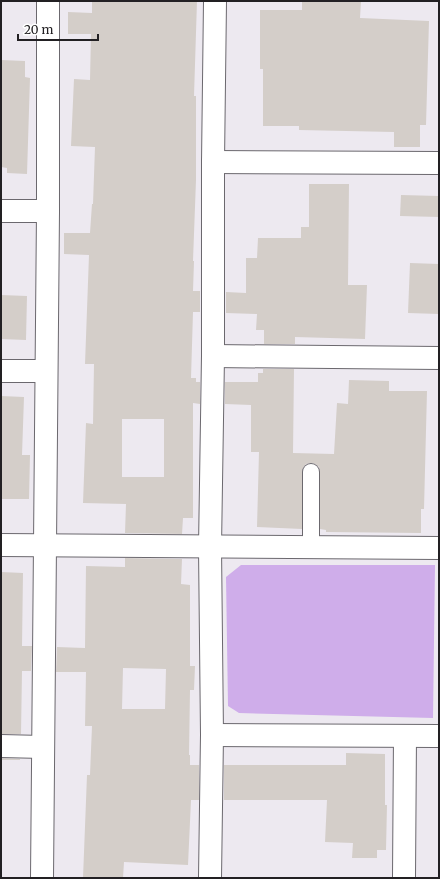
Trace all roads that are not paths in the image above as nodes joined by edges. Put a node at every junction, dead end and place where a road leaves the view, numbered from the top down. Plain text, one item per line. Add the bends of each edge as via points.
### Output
1 (48, 1) edge
2 (215, 1) edge
3 (213, 162) junction
4 (439, 164) edge
5 (1, 210) edge
6 (48, 211) junction
7 (213, 356) junction
8 (439, 358) edge
9 (1, 371) edge
10 (46, 371) junction
11 (311, 472) dead end
12 (1, 545) edge
13 (45, 545) junction
14 (210, 547) junction
15 (311, 548) junction
16 (439, 548) edge
17 (212, 735) junction
18 (405, 736) junction
19 (439, 736) edge
20 (1, 746) edge
21 (43, 747) junction
22 (42, 878) edge
23 (210, 878) edge
24 (404, 878) edge

1 - 6 street
2 - 3 street
3 - 4 street
3 - 7 street
5 - 6 street
6 - 10 street
7 - 8 street
7 - 14 street
9 - 10 street
10 - 13 street
11 - 15 lane
12 - 13 street
13 - 14 street
13 - 21 street
14 - 15 street
14 - 17 street
15 - 16 street
17 - 18 street
17 - 23 street
18 - 19 street
18 - 24 street
20 - 21 street
21 - 22 street

